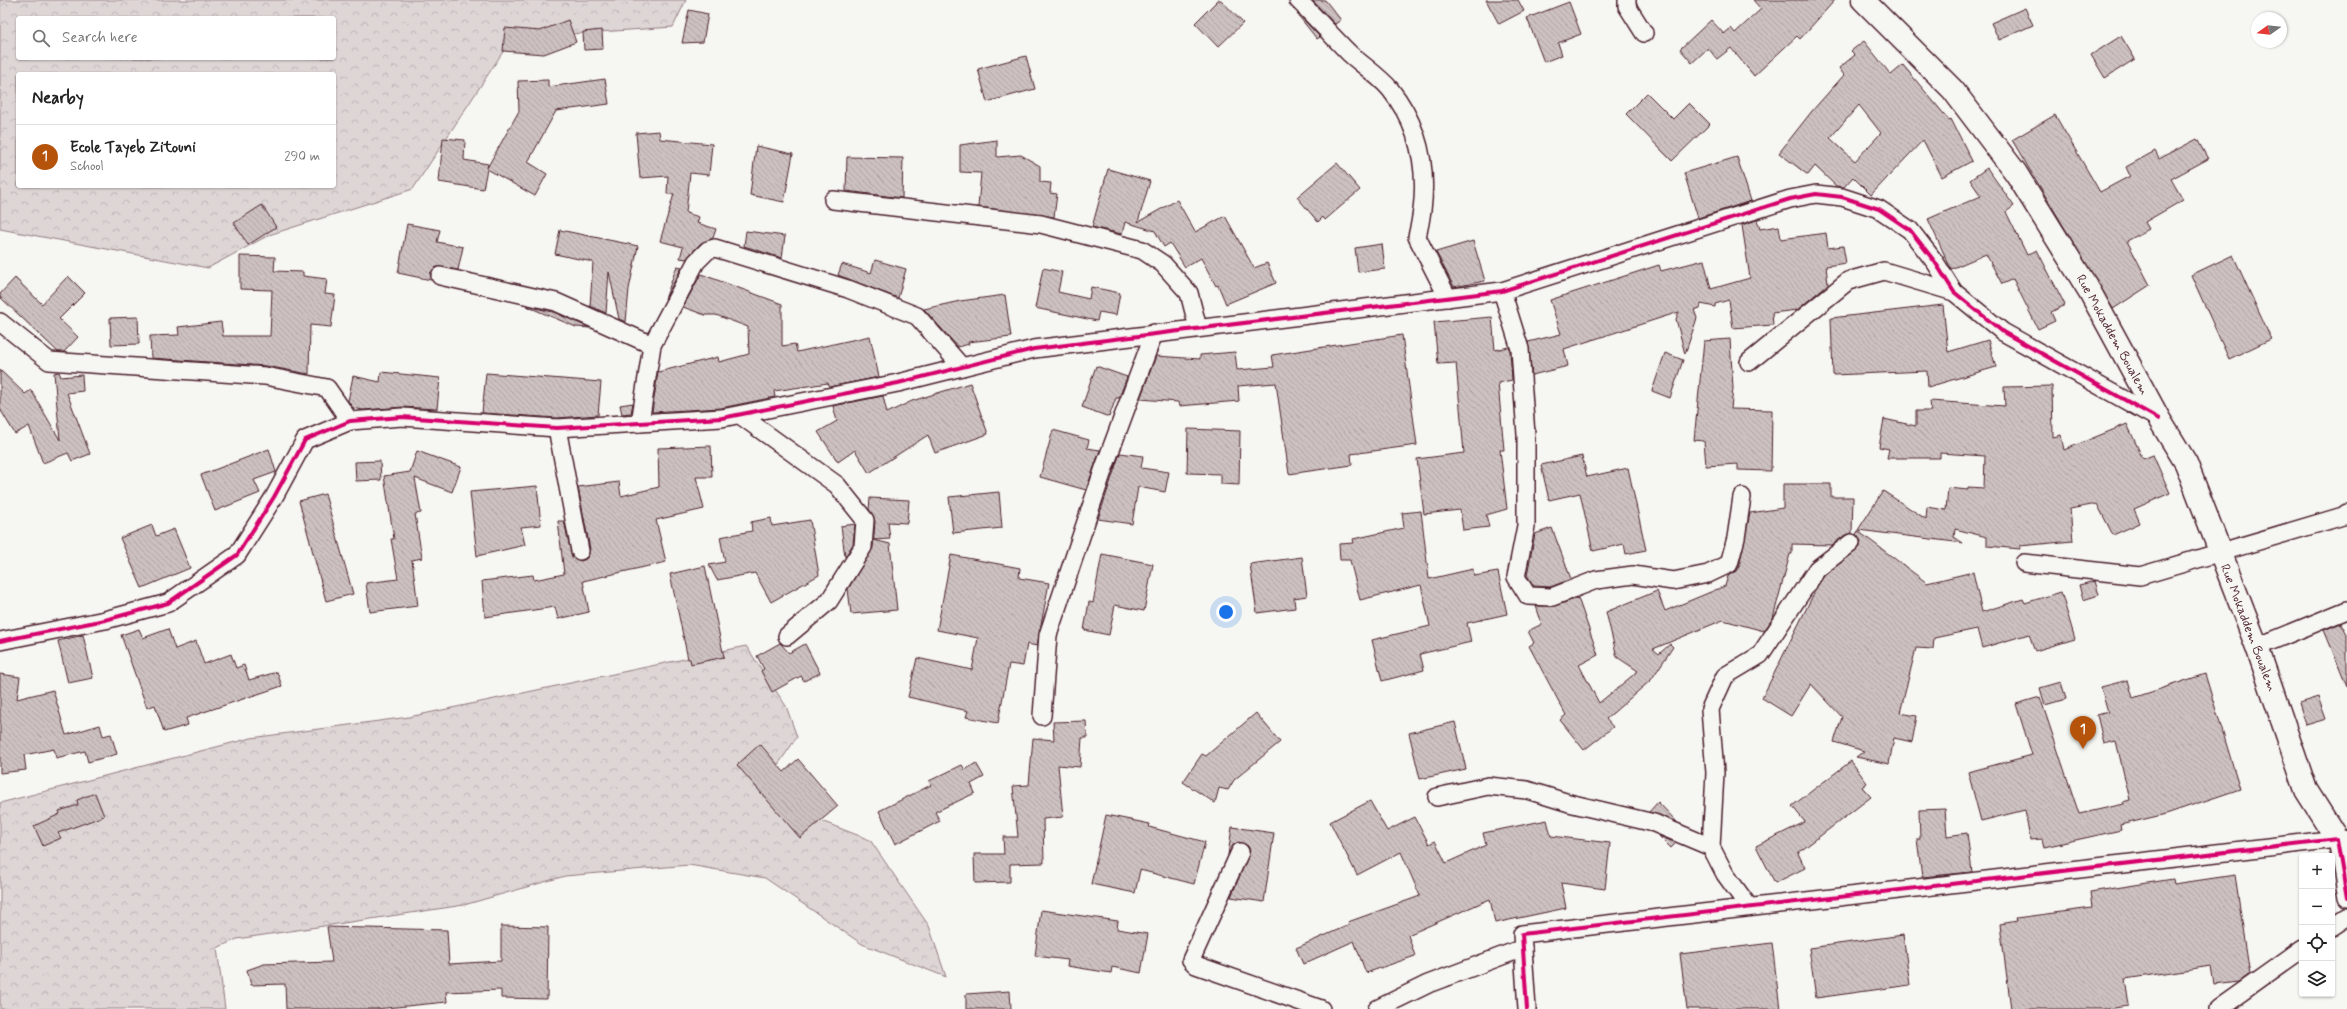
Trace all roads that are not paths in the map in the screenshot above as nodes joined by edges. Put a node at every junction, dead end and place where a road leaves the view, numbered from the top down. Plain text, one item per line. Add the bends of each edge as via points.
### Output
1 (1298, 0) edge
2 (1627, 0) edge
3 (1863, 0) edge
4 (1644, 33) dead end
5 (833, 200) dead end
6 (440, 276) dead end
7 (1502, 291) junction
8 (1954, 292) junction
9 (1448, 298) junction
10 (0, 322) edge
11 (1198, 328) junction
12 (1154, 333) junction
13 (652, 345) junction
14 (1750, 362) dead end
15 (962, 367) junction
16 (740, 415) junction
17 (2159, 420) junction
18 (350, 421) junction
19 (640, 423) junction
20 (557, 428) junction
21 (1742, 497) dead end
22 (2347, 513) edge
23 (1851, 543) dead end
24 (580, 551) dead end
25 (2220, 554) junction
26 (2024, 563) dead end
27 (2347, 610) edge
28 (788, 636) dead end
29 (0, 641) edge
30 (2257, 647) junction
31 (1042, 716) dead end
32 (1437, 797) dead end
33 (2342, 841) edge
34 (1711, 847) junction
35 (1240, 852) dead end
36 (2347, 898) edge
37 (1749, 907) junction
38 (2347, 917) edge
39 (2335, 926) edge
40 (1523, 948) junction
41 (2299, 951) edge
42 (1320, 1009) edge
43 (1377, 1009) edge
44 (1527, 1009) edge
45 (2218, 1009) edge

1 - 9 street via 1390,89 1411,124 1423,160 1424,208 1417,237
2 - 4 street via 1627,6
3 - 17 street, Rue Mokaddem Boualem via 1954,90 2016,173 2090,292
5 - 11 street via 1041,224 1142,250 1163,264 1189,293
6 - 13 street via 556,302
7 - 8 street via 1790,198 1816,194 1842,197 1879,209 1910,230
7 - 9 street
7 - 21 street via 1520,349 1526,434 1526,526 1516,577 1528,596 1552,597 1596,580 1633,575 1673,581 1708,574 1729,564
8 - 14 street via 1884,271 1848,281
8 - 17 street via 2003,332
9 - 11 street
10 - 18 street via 49,361 265,376 327,388
11 - 12 street
12 - 15 street via 1034,349
12 - 31 street via 1104,468 1048,635
13 - 15 street via 696,262 708,250 715,248 848,289 917,316
13 - 19 street
15 - 16 street via 898,383
16 - 19 street
16 - 28 street via 837,485 865,520 863,547 829,601
17 - 25 street, Rue Mokaddem Boualem via 2186,464
18 - 20 street via 402,417
18 - 29 street via 305,440 274,497 237,555 168,603 105,620
19 - 20 street
20 - 24 street
22 - 25 street
23 - 34 street via 1817,569 1760,655 1725,676 1710,709 1715,773
25 - 26 street via 2140,576
25 - 30 street, Rue Mokaddem Boualem
27 - 30 street
30 - 33 street, Rue Mokaddem Boualem via 2306,790
32 - 34 street via 1488,786 1527,790 1569,803 1654,823
33 - 36 street
33 - 37 street
34 - 37 street
35 - 42 street via 1192,960 1196,965
37 - 40 street via 1522,934
38 - 39 street
40 - 43 street via 1428,984
40 - 44 street
41 - 45 street

